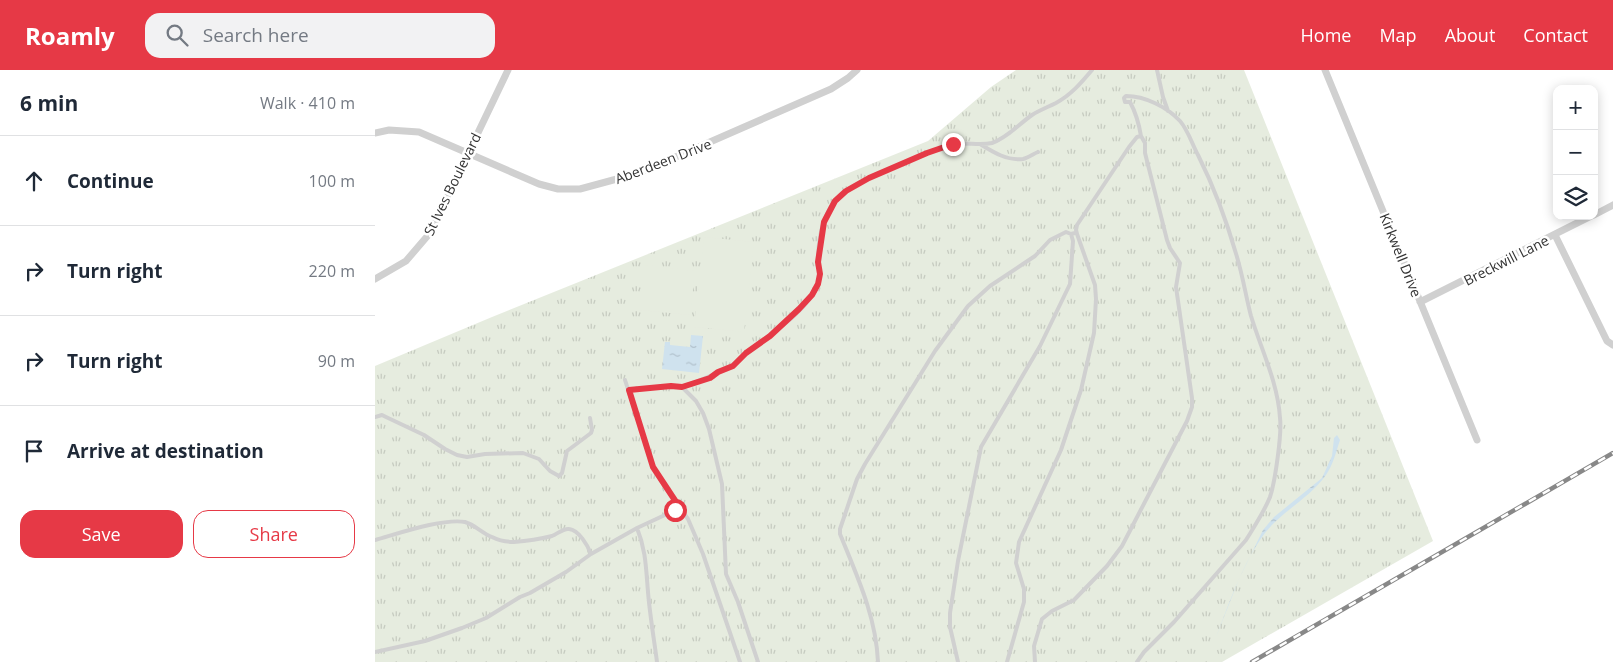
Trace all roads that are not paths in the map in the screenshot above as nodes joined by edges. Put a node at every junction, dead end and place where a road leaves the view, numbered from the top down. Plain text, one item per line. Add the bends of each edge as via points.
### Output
1 (508, 70) edge
2 (857, 70) edge
3 (1092, 70) edge
4 (1157, 70) edge
5 (1325, 70) edge
6 (1168, 112) junction
7 (375, 133) edge
8 (1141, 136) junction
9 (980, 144) junction
10 (1038, 152) dead end
11 (467, 153) junction
12 (1613, 205) edge
13 (1598, 212) edge
14 (1584, 220) edge
15 (1071, 234) junction
16 (1077, 234) junction
17 (1555, 235) junction
18 (375, 279) edge
19 (1420, 302) junction
20 (1613, 345) edge
21 (625, 380) dead end
22 (682, 387) junction
23 (629, 390) junction
24 (375, 417) edge
25 (590, 418) dead end
26 (1477, 440) dead end
27 (680, 508) junction
28 (637, 528) junction
29 (375, 540) edge
30 (591, 554) junction
31 (375, 652) edge
32 (657, 662) edge
33 (740, 662) edge
34 (758, 662) edge
35 (878, 662) edge
36 (958, 662) edge
37 (1007, 662) edge
38 (1035, 662) edge
39 (1137, 662) edge

1 - 11 street, St Ives Boulevard
2 - 11 street, Aberdeen Drive via 831,89 639,174 580,189 539,184
3 - 9 lane via 1075,90 1057,102 1004,137
4 - 6 lane
5 - 19 street, Kirkwell Drive
6 - 8 lane via 1150,101 1126,96 1125,102 1130,102 1138,119
6 - 39 lane via 1181,122 1204,167 1234,248 1281,418 1270,496 1246,540
7 - 11 street, Aberdeen Drive via 389,130 419,132
8 - 16 lane via 1129,147 1077,225
8 - 38 lane via 1167,240 1180,263 1176,287 1192,407 1122,546 1075,600 1042,619 1034,646
9 - 10 lane via 1001,156 1019,159
9 - 22 lane via 965,143 942,148 846,191 835,201 824,222 818,262 820,274 812,295 733,366
11 - 18 street, St Ives Boulevard via 430,233 406,261
12 - 13 street, Breckwill Lane
14 - 17 street, Breckwill Lane
15 - 16 lane
15 - 35 lane via 1066,232 1051,240 1035,256 990,286 968,306 935,351 857,479 840,534 864,590
15 - 36 lane via 1069,284 1040,346 981,447 950,613
16 - 37 lane via 1095,285 1094,333 1081,390 1064,442 1019,542 1016,563 1024,589 1024,602
17 - 19 street, Breckwill Lane
17 - 20 street via 1607,341
19 - 26 street, Kirkwell Drive
21 - 23 lane
22 - 23 lane
22 - 34 lane via 696,401 709,429 722,484 726,574
23 - 27 lane via 653,467
24 - 25 lane via 381,415 403,424 457,455 523,453 539,459 559,476 563,473 567,451 593,430
27 - 28 lane
27 - 33 lane via 703,554
28 - 30 lane
28 - 32 lane via 647,564
29 - 30 lane via 452,522 470,524 491,537 511,542 554,535 567,528 577,533
30 - 31 lane via 486,618 425,641

